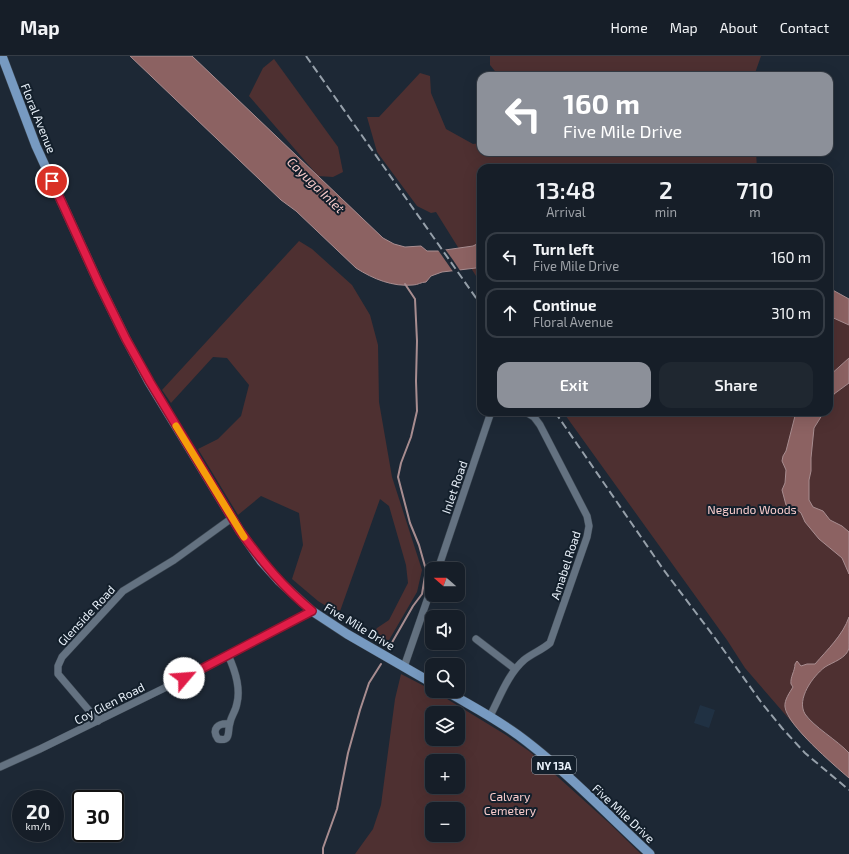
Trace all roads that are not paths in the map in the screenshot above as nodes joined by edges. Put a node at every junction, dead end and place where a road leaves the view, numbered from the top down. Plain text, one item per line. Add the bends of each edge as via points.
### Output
1 (2, 56) edge
2 (150, 382) joint
3 (490, 416) edge
4 (532, 416) edge
5 (232, 518) junction
6 (440, 562) edge
7 (426, 602) edge
8 (312, 611) junction
9 (476, 639) dead end
10 (228, 655) junction
11 (404, 667) junction
12 (515, 669) junction
13 (425, 679) edge
14 (458, 698) edge
15 (490, 716) junction
16 (98, 721) junction
17 (229, 724) dead end
18 (0, 767) edge
19 (650, 854) edge

1 - 2 main road, Floral Avenue via 36,146 99,284
2 - 5 main road, Five Mile Drive
3 - 6 street, Inlet Road
4 - 12 street, Amabel Road via 540,425 587,516 589,526 550,643 525,659
5 - 8 main road, Five Mile Drive via 261,561
5 - 16 street, Glenside Road via 174,560 123,591 62,657 58,674
7 - 11 street
8 - 10 street, Coy Glen Road
8 - 11 main road, Five Mile Drive
9 - 12 street
10 - 16 street, Coy Glen Road
10 - 17 street via 233,666 238,693 235,711
11 - 13 main road, Five Mile Drive
12 - 15 street, Amabel Road
14 - 15 main road, Five Mile Drive / NY 13A
15 - 19 main road, Five Mile Drive / NY 13A via 526,741 561,771
16 - 18 street, Coy Glen Road

